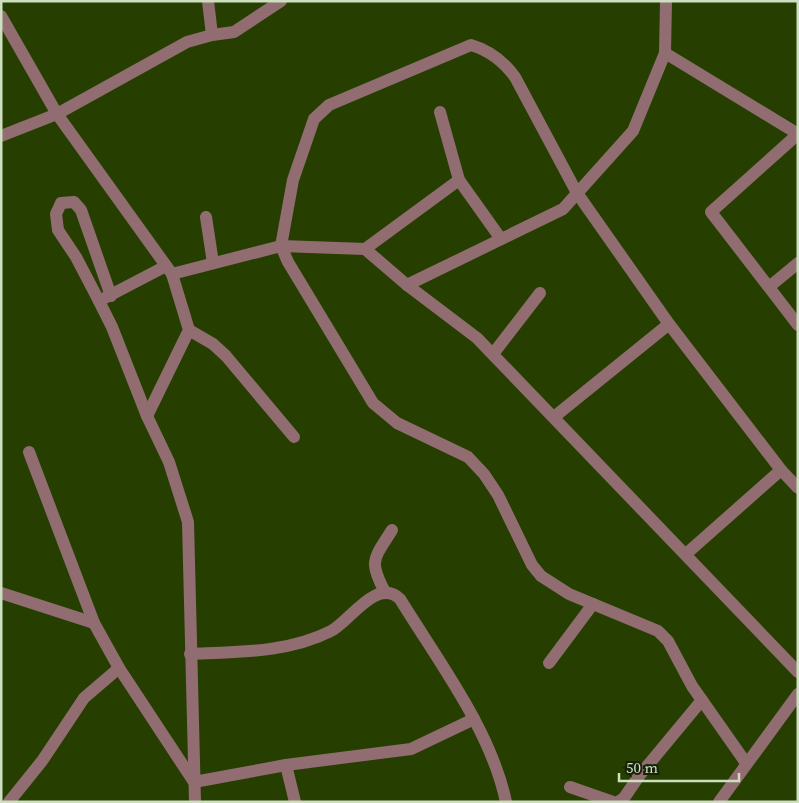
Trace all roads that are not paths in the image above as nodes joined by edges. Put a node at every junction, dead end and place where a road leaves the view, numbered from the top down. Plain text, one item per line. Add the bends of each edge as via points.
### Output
1 (208, 1) edge
2 (280, 1) edge
3 (666, 1) edge
4 (1, 16) edge
5 (212, 34) junction
6 (665, 53) junction
7 (440, 112) dead end
8 (57, 114) junction
9 (798, 134) edge
10 (1, 136) edge
11 (459, 180) junction
12 (576, 193) junction
13 (206, 217) dead end
14 (501, 239) junction
15 (281, 246) junction
16 (364, 249) junction
17 (213, 263) junction
18 (798, 263) edge
19 (169, 270) junction
20 (406, 285) junction
21 (769, 287) junction
22 (540, 293) dead end
23 (105, 298) junction
24 (669, 324) junction
25 (798, 325) edge
26 (189, 330) junction
27 (493, 354) junction
28 (147, 416) junction
29 (554, 417) junction
30 (294, 437) dead end
31 (29, 452) dead end
32 (781, 470) junction
33 (798, 488) edge
34 (392, 530) dead end
35 (686, 554) junction
36 (385, 592) junction
37 (1, 594) edge
38 (593, 604) junction
39 (94, 623) junction
40 (190, 654) junction
41 (549, 663) dead end
42 (119, 668) junction
43 (798, 672) edge
44 (798, 694) edge
45 (702, 700) junction
46 (474, 719) junction
47 (746, 764) junction
48 (286, 765) junction
49 (194, 782) junction
50 (570, 787) dead end
51 (580, 797) edge
52 (9, 802) edge
53 (195, 802) edge
54 (295, 802) edge
55 (506, 802) edge
56 (613, 802) edge
57 (618, 802) edge
58 (719, 802) edge

1 - 5 street
2 - 5 street via 234,32
3 - 6 street
4 - 8 street
5 - 8 street via 187,42
6 - 9 street
6 - 12 street via 632,131
7 - 11 street
8 - 10 street
8 - 19 street
9 - 21 street via 711,212
11 - 14 street
11 - 16 street
12 - 14 street via 563,209
12 - 15 street via 515,77 482,48 470,45 321,111 314,119 293,180
12 - 24 street
13 - 17 street
14 - 20 street
15 - 16 street
15 - 17 street
15 - 38 street via 373,403 397,424 468,457 498,495 532,565 541,576 569,594
16 - 20 street
17 - 19 street
18 - 21 street
19 - 23 street
19 - 26 street
20 - 27 street via 477,338
21 - 25 street
22 - 27 street
23 - 23 street via 58,230 56,214 61,203 74,202 81,210
23 - 28 street via 112,326
24 - 29 street
24 - 32 street
26 - 28 street
26 - 30 street via 226,356
27 - 29 street
28 - 40 street via 169,462 188,522 192,597
29 - 35 street
31 - 39 street
32 - 33 street
32 - 35 street
34 - 36 street via 376,555 373,567
35 - 43 street
36 - 40 street via 374,596 341,625 308,641 254,652
36 - 46 street via 400,599
37 - 39 street
38 - 41 street
38 - 45 street via 658,631 668,641
39 - 42 street
40 - 49 street
42 - 49 street
42 - 52 street via 84,698 42,761
44 - 47 street
45 - 47 street
45 - 57 street
46 - 48 street via 411,749
46 - 55 street via 502,784
47 - 58 street
48 - 49 street
48 - 54 street
49 - 53 street
50 - 51 street
51 - 56 street

